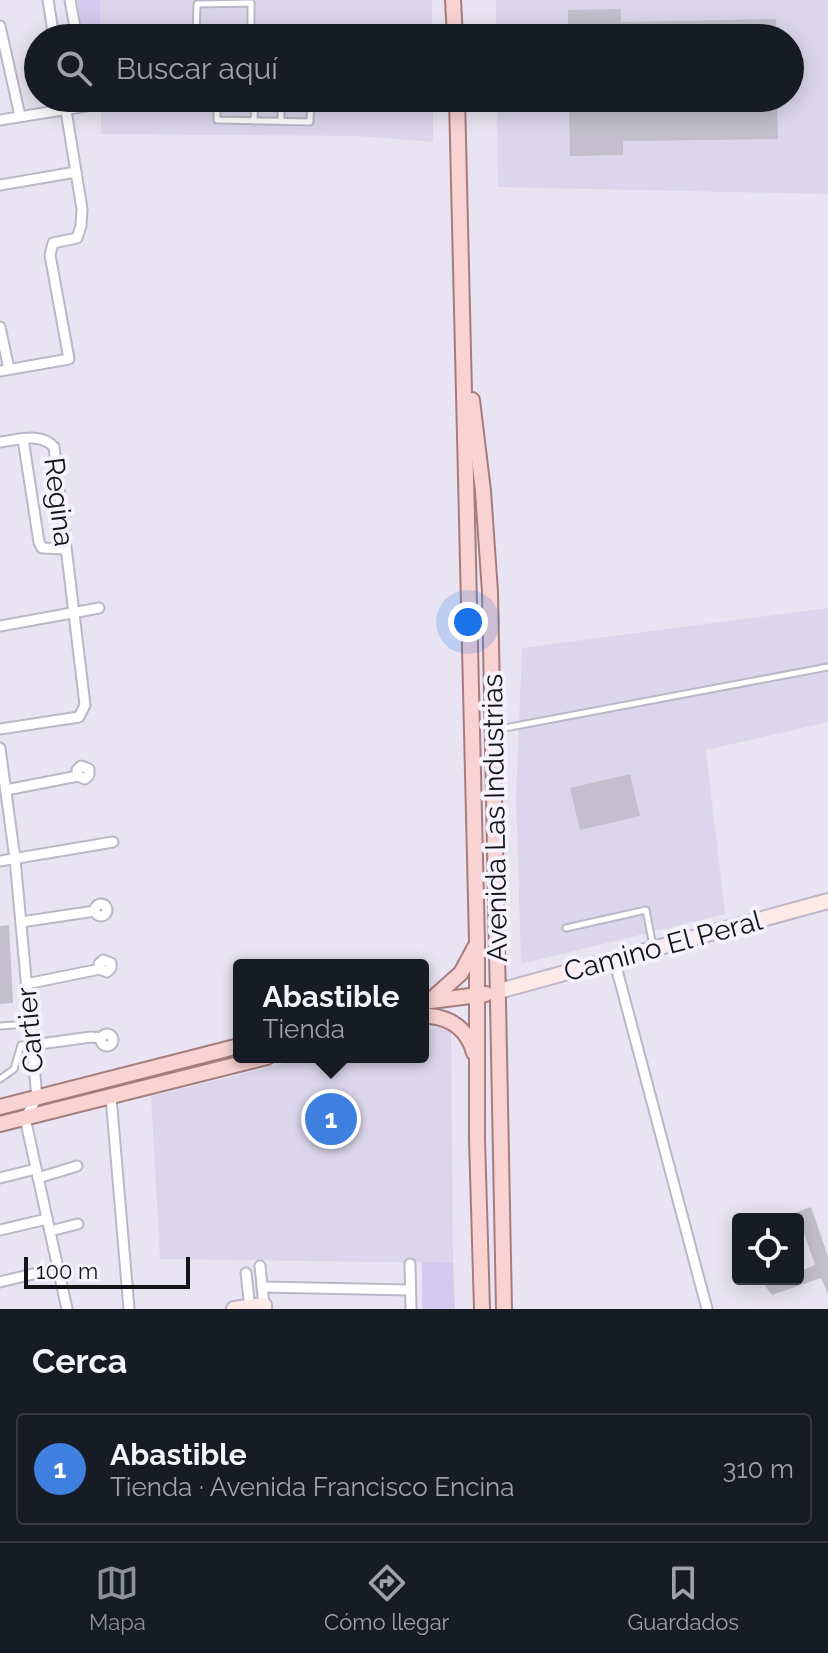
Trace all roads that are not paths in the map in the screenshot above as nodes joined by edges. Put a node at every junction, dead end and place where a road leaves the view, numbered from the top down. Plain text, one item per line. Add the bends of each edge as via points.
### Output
1 (48, 0) edge
2 (70, 0) edge
3 (453, 0) edge
4 (52, 24) edge
5 (74, 24) edge
6 (196, 24) edge
7 (251, 24) edge
8 (454, 24) edge
9 (0, 26) edge
10 (51, 112) edge
11 (66, 112) edge
12 (217, 112) edge
13 (254, 112) edge
14 (281, 112) edge
15 (310, 112) edge
16 (457, 112) edge
17 (20, 116) junction
18 (0, 120) edge
19 (254, 121) junction
20 (281, 121) junction
21 (76, 172) junction
22 (0, 185) edge
23 (0, 327) edge
24 (463, 328) junction
25 (5, 370) edge
26 (23, 439) junction
27 (0, 442) edge
28 (65, 549) junction
29 (99, 608) dead end
30 (73, 613) junction
31 (0, 626) edge
32 (828, 667) edge
33 (0, 729) edge
34 (493, 730) junction
35 (0, 748) edge
36 (78, 776) dead end
37 (6, 790) junction
38 (113, 842) dead end
39 (15, 859) junction
40 (0, 861) edge
41 (828, 901) edge
42 (95, 911) dead end
43 (21, 922) junction
44 (566, 928) dead end
45 (477, 942) junction
46 (654, 948) junction
47 (614, 959) junction
48 (100, 969) dead end
49 (26, 984) junction
50 (499, 991) junction
51 (477, 996) junction
52 (429, 1006) edge
53 (429, 1008) edge
54 (429, 1011) edge
55 (30, 1024) junction
56 (0, 1026) edge
57 (101, 1038) dead end
58 (32, 1045) junction
59 (233, 1047) edge
60 (476, 1058) junction
61 (243, 1063) edge
62 (239, 1064) joint
63 (0, 1079) edge
64 (111, 1097) junction
65 (37, 1098) junction
66 (0, 1107) edge
67 (25, 1118) junction
68 (0, 1124) edge
69 (77, 1166) dead end
70 (37, 1174) junction
71 (0, 1178) edge
72 (47, 1219) junction
73 (78, 1224) dead end
74 (0, 1230) edge
75 (50, 1231) junction
76 (410, 1264) dead end
77 (260, 1266) dead end
78 (58, 1268) junction
79 (246, 1273) dead end
80 (0, 1282) edge
81 (262, 1287) junction
82 (410, 1290) junction
83 (257, 1308) edge
84 (67, 1309) edge
85 (129, 1309) edge
86 (234, 1309) edge
87 (411, 1309) edge
88 (482, 1309) edge
89 (504, 1309) edge
90 (707, 1309) edge

1 - 4 street
2 - 5 street
3 - 8 main road
6 - 7 lane via 197,4 251,3
9 - 17 street
10 - 17 street
11 - 21 street
12 - 19 lane via 217,120
13 - 19 lane
14 - 20 lane
15 - 20 lane via 310,122
16 - 24 main road, Avenida Las Industrias
17 - 18 street
19 - 20 lane
21 - 22 street
21 - 25 street via 82,209 79,235 50,248 69,359
23 - 25 street
24 - 34 main road, Avenida Las Industrias via 487,535
24 - 45 main road, Avenida Las Industrias
26 - 27 street, Regina
26 - 28 street via 39,542 48,551
26 - 28 street, Regina via 45,439 54,447
28 - 30 street, Regina
29 - 30 street
30 - 31 street
30 - 33 street, Regina via 83,712 79,717
32 - 34 lane
34 - 50 main road, Avenida Las Industrias
35 - 37 street, Cartier
36 - 37 street
37 - 39 street, Cartier
38 - 39 street
39 - 40 street
39 - 43 street, Cartier
41 - 46 street, Camino El Peral
42 - 43 street
43 - 49 street, Cartier
44 - 46 lane via 646,910
45 - 51 main road, Avenida Las Industrias
45 - 52 main road via 461,973
46 - 47 street, Camino El Peral
47 - 50 street, Camino El Peral
47 - 90 street
48 - 49 street
49 - 55 street, Cartier
50 - 51 main road
50 - 89 main road, Avenida Las Industrias
51 - 53 main road
51 - 60 main road, Avenida Las Industrias
54 - 60 main road via 460,1027
55 - 56 lane
55 - 58 street, Cartier
57 - 58 street
58 - 63 lane via 21,1045 14,1069
58 - 65 street, Cartier
59 - 65 main road
60 - 88 main road, Avenida Las Industrias
61 - 62 main road
62 - 64 main road
64 - 67 main road
64 - 85 street
65 - 66 main road
65 - 67 street, Cartier
67 - 68 main road
67 - 70 street
69 - 70 street
70 - 71 street
70 - 72 street
72 - 74 street
72 - 75 street
73 - 75 street
75 - 78 street
76 - 82 street
77 - 81 street
78 - 80 street
78 - 84 street
79 - 83 street
81 - 82 street
81 - 83 street
82 - 87 street
83 - 86 street

